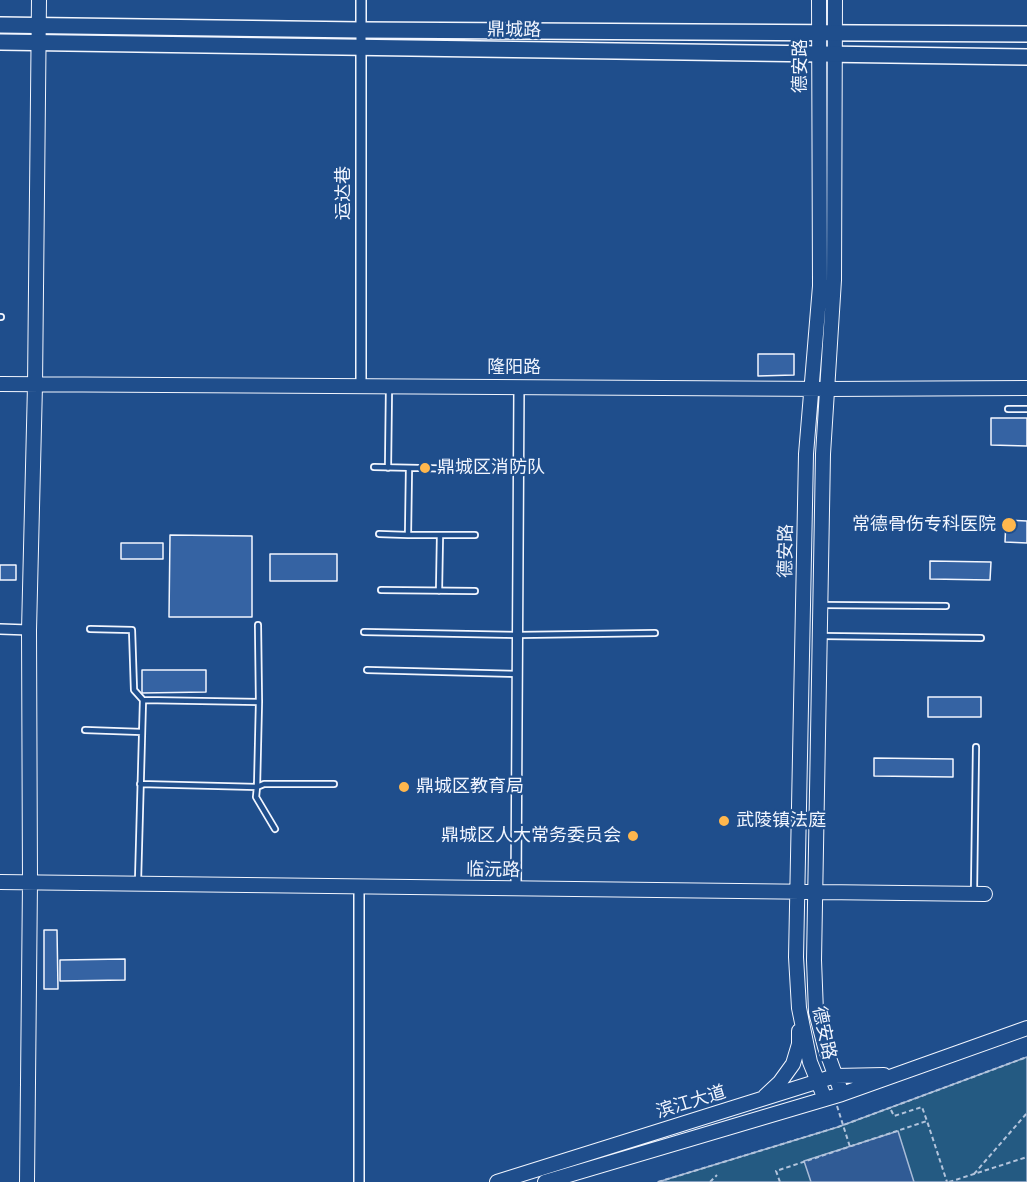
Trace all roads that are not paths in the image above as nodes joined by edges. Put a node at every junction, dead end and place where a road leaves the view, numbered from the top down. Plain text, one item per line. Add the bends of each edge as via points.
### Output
1 (39, 0) edge
2 (361, 0) edge
3 (819, 0) edge
4 (835, 0) edge
5 (0, 25) edge
6 (39, 25) junction
7 (360, 30) junction
8 (827, 33) junction
9 (1027, 34) edge
10 (0, 42) edge
11 (38, 42) junction
12 (360, 47) junction
13 (827, 55) junction
14 (1027, 57) edge
15 (0, 384) edge
16 (35, 385) junction
17 (361, 385) junction
18 (389, 385) junction
19 (519, 386) junction
20 (1027, 388) edge
21 (812, 389) junction
22 (827, 389) junction
23 (1008, 409) dead end
24 (1027, 409) edge
25 (374, 467) dead end
26 (388, 468) junction
27 (409, 468) junction
28 (465, 469) dead end
29 (379, 534) dead end
30 (408, 535) junction
31 (440, 535) junction
32 (476, 536) dead end
33 (381, 590) dead end
34 (439, 591) junction
35 (475, 591) dead end
36 (820, 605) junction
37 (946, 606) dead end
38 (258, 625) dead end
39 (0, 629) edge
40 (90, 629) dead end
41 (29, 630) junction
42 (364, 632) dead end
43 (655, 633) dead end
44 (518, 635) junction
45 (819, 636) junction
46 (981, 638) dead end
47 (367, 670) dead end
48 (518, 674) junction
49 (142, 700) junction
50 (259, 702) junction
51 (84, 730) dead end
52 (142, 732) junction
53 (976, 747) dead end
54 (140, 784) junction
55 (334, 784) dead end
56 (257, 787) junction
57 (275, 829) dead end
58 (0, 882) edge
59 (30, 882) junction
60 (138, 884) junction
61 (359, 886) junction
62 (516, 888) junction
63 (796, 892) junction
64 (813, 892) junction
65 (979, 894) joint
66 (799, 1008) junction
67 (1027, 1028) edge
68 (898, 1074) junction
69 (835, 1076) junction
70 (817, 1081) junction
71 (834, 1097) junction
72 (763, 1098) junction
73 (27, 1182) edge
74 (359, 1182) edge
75 (497, 1182) edge
76 (545, 1182) edge

1 - 6 street
2 - 7 street, 运达巷
3 - 8 street, 德安路
4 - 8 street, 德安路
5 - 6 main road, 鼎城路
6 - 7 main road, 鼎城路
6 - 11 street
7 - 8 main road, 鼎城路
7 - 12 street, 运达巷
8 - 9 main road, 鼎城路
8 - 13 street, 德安路
10 - 11 main road, 鼎城路
11 - 12 main road, 鼎城路
11 - 16 street
12 - 13 main road, 鼎城路
12 - 17 street, 运达巷
13 - 14 main road, 鼎城路
13 - 21 street, 德安路
13 - 22 street, 德安路 via 834,280
15 - 16 street, 隆阳路
16 - 17 street, 隆阳路
16 - 41 street
17 - 18 street, 隆阳路
18 - 19 street, 隆阳路
18 - 26 lane
19 - 21 street, 隆阳路
19 - 44 street
20 - 22 street, 隆阳路
21 - 22 street, 隆阳路
21 - 63 street, 德安路 via 806,478
22 - 36 street, 德安路
23 - 24 lane
25 - 26 lane
26 - 27 lane
27 - 28 lane
27 - 30 lane
29 - 30 lane
30 - 31 lane
31 - 32 lane
31 - 34 lane
33 - 34 lane
34 - 35 lane
36 - 37 lane
36 - 45 street, 德安路
38 - 50 lane
39 - 41 street
40 - 49 lane via 132,630 134,690
41 - 59 street
42 - 44 lane
43 - 44 lane
44 - 48 street
45 - 46 lane
45 - 64 street, 德安路
47 - 48 lane
48 - 62 street
49 - 50 lane
49 - 52 lane
50 - 56 lane
51 - 52 lane
52 - 54 lane
53 - 65 lane
54 - 56 lane
54 - 60 lane
55 - 56 lane
56 - 57 lane via 256,797
58 - 59 street, 临沅路
59 - 60 street, 临沅路
59 - 73 street
60 - 61 street, 临沅路
61 - 62 street, 临沅路
61 - 74 street
62 - 63 street, 临沅路
63 - 64 street, 临沅路
63 - 66 street, 德安路
64 - 65 street, 临沅路
64 - 69 street, 德安路 via 816,1012
66 - 70 street, 德安路
66 - 72 street via 799,1044 793,1064
67 - 68 street, 滨江大道
68 - 69 street, 滨江大道
68 - 71 street, 滨江大道
69 - 70 street, 滨江大道
69 - 71 street, 德安路
70 - 71 street, 德安路
70 - 72 street, 滨江大道
71 - 76 street, 滨江大道
72 - 75 street, 滨江大道

